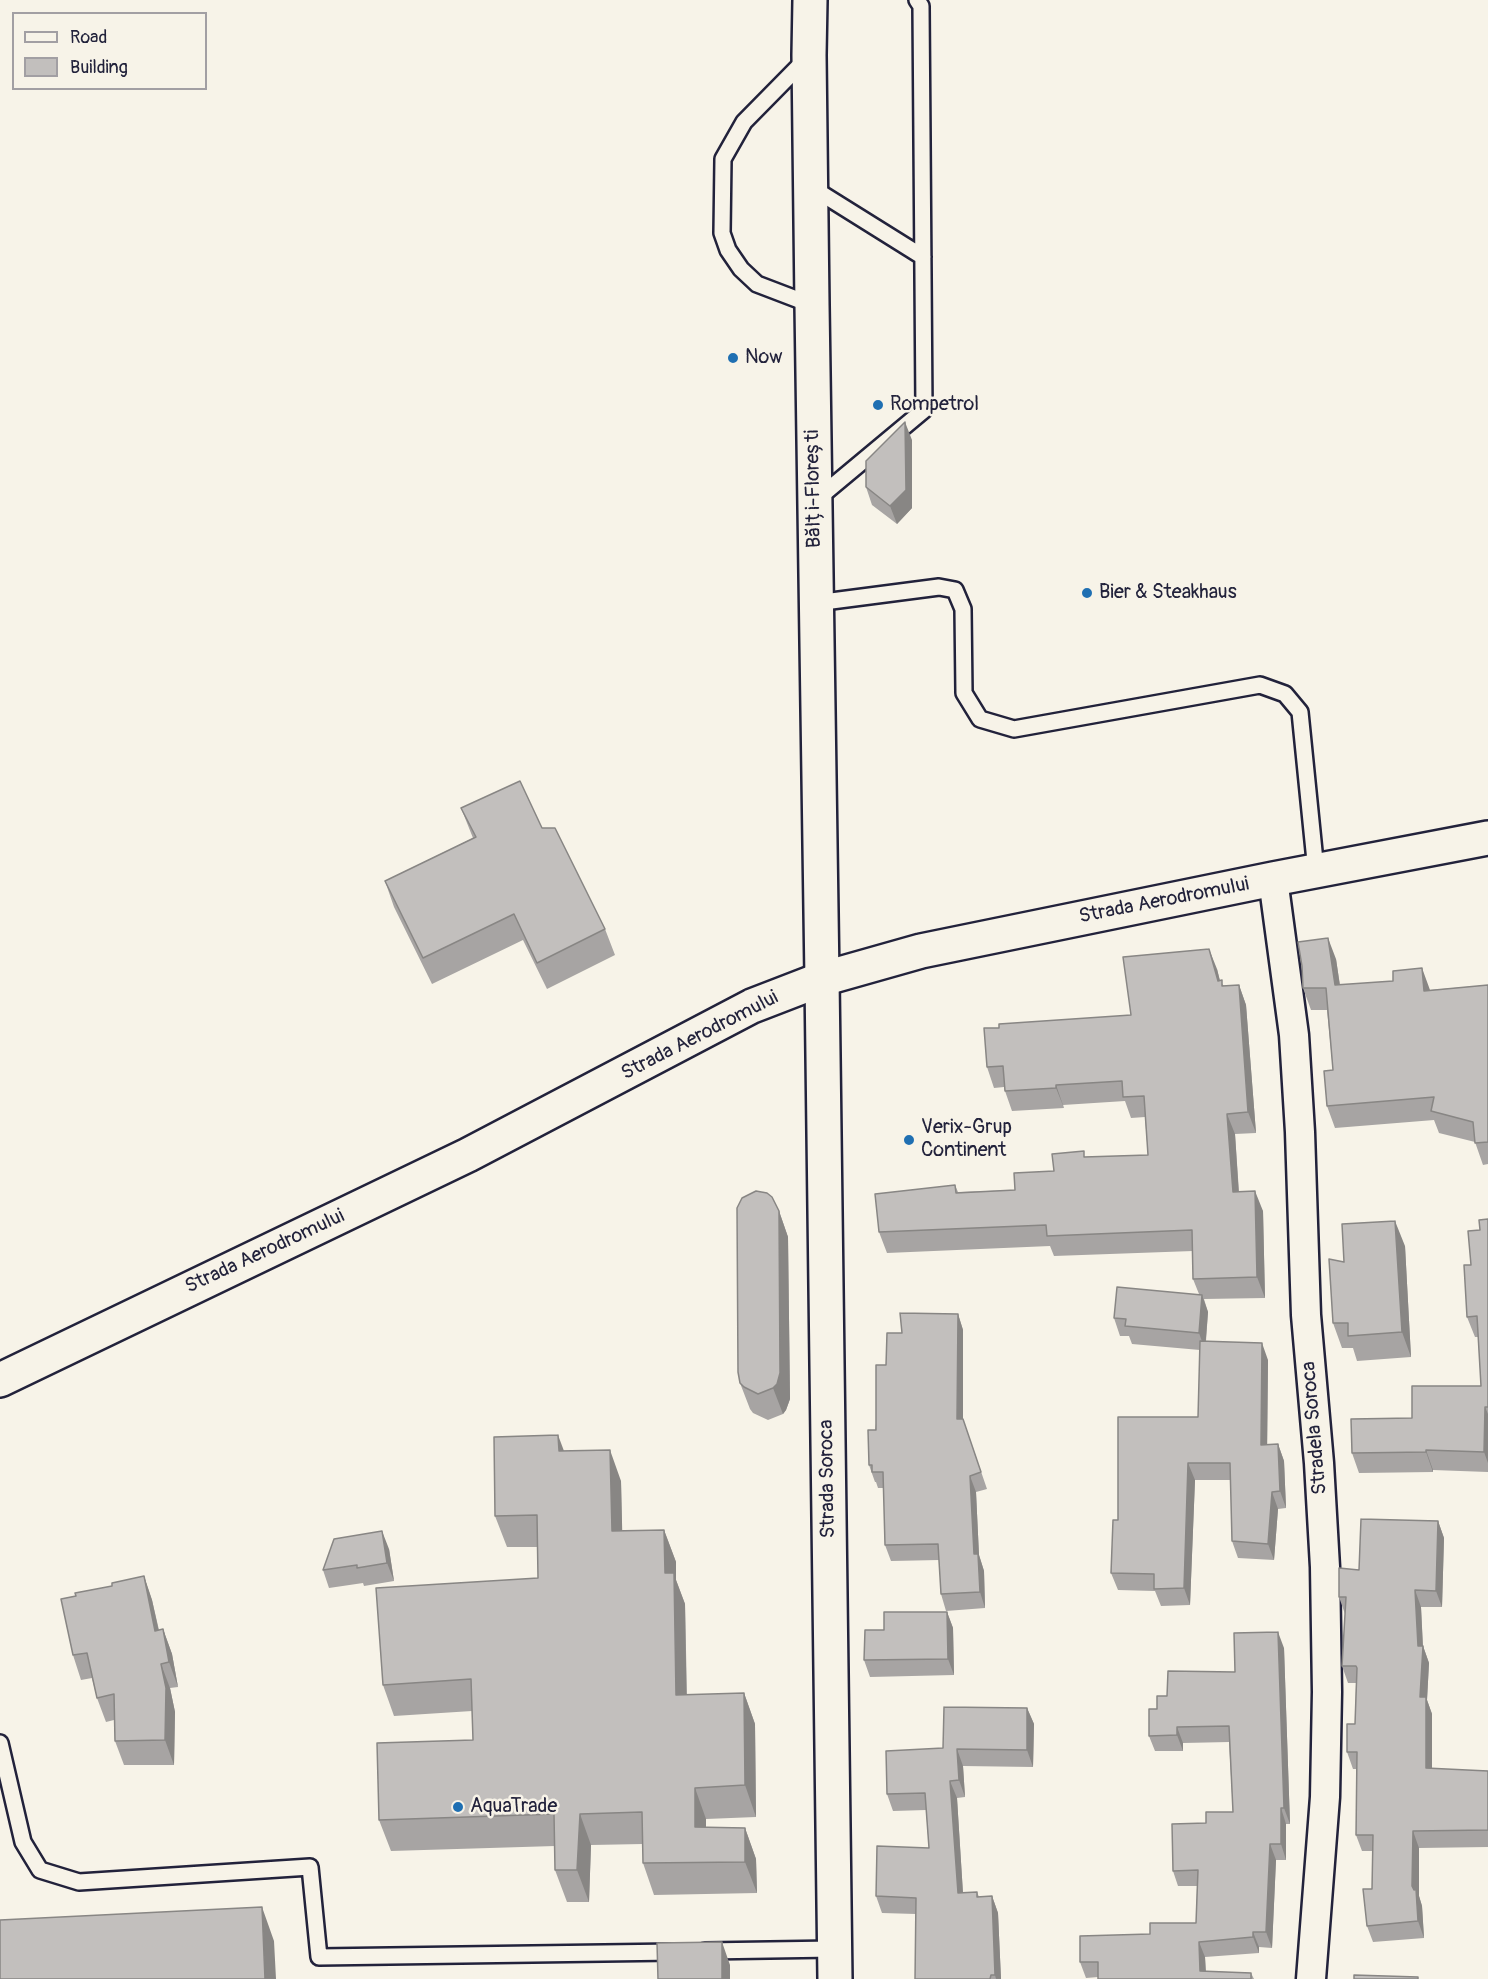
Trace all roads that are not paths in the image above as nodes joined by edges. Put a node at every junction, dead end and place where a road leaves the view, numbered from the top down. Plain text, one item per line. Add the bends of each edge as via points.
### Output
1 (810, 0) edge
2 (917, 0) edge
3 (809, 56) junction
4 (811, 187) junction
5 (923, 257) junction
6 (812, 305) junction
7 (814, 501) junction
8 (816, 603) junction
9 (1488, 838) edge
10 (1316, 871) junction
11 (1273, 879) junction
12 (822, 979) junction
13 (0, 1380) edge
14 (0, 1743) edge
15 (834, 1964) edge
16 (1311, 1979) edge

1 - 3 main road, Bălți-Florești
2 - 5 lane via 921,6
3 - 4 main road, Bălți-Florești
3 - 6 lane via 744,122 723,159 722,233 735,260 758,284
4 - 5 lane
4 - 6 main road, Bălți-Florești
5 - 7 lane via 924,410
6 - 7 main road, Bălți-Florești
7 - 8 main road, Bălți-Florești
8 - 10 lane via 939,587 956,590 963,609 964,693 980,719 1014,729 1260,685 1285,694 1300,712
8 - 12 main road, Bălți-Florești
9 - 10 main road, Strada Aerodromului
10 - 11 main road, Strada Aerodromului
11 - 12 main road, Strada Aerodromului via 921,951
11 - 16 street, Stradela Sorocа via 1294,1035 1306,1315 1325,1567 1325,1797
12 - 13 main road, Strada Aerodromului via 752,1006 468,1155
12 - 15 main road, Strada Soroca
14 - 15 lane via 23,1842 40,1870 79,1882 310,1867 319,1957

